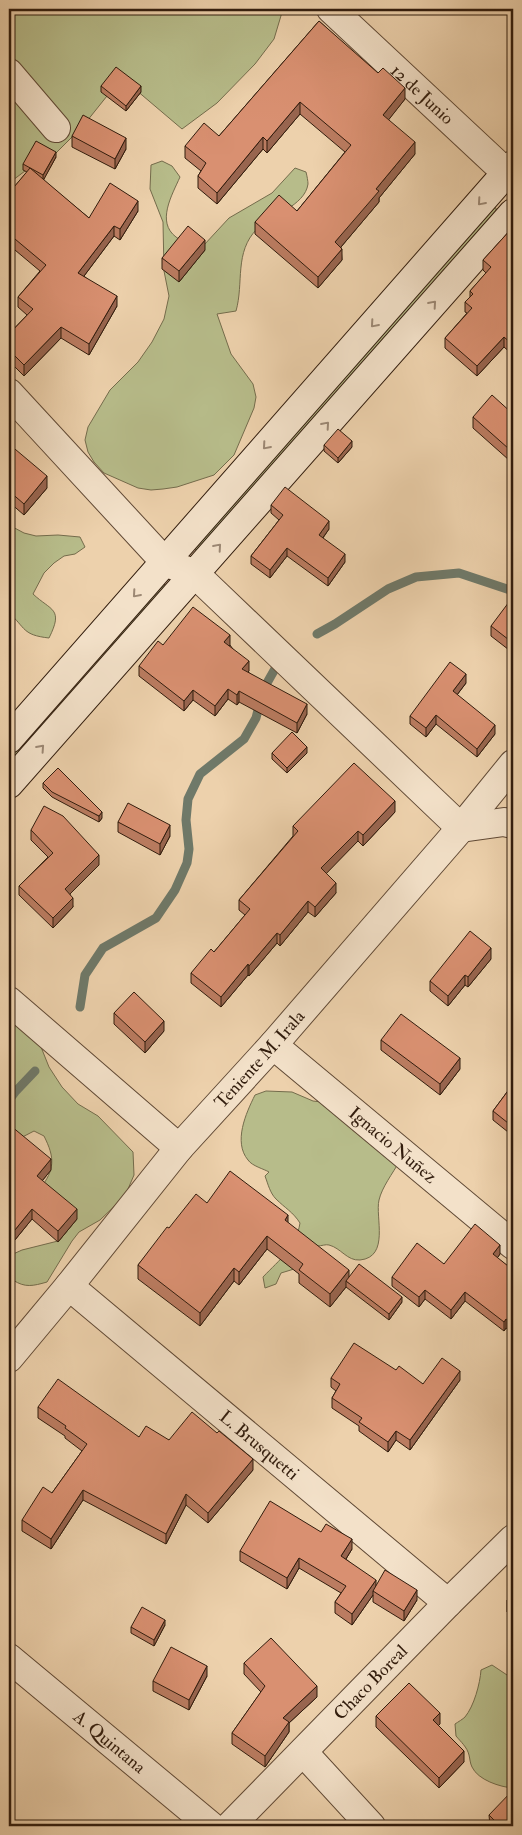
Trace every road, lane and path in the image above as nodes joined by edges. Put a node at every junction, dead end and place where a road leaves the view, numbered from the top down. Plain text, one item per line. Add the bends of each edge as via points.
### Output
1 (331, 9) edge
2 (9, 73) edge
3 (56, 128) dead end
4 (511, 172) edge
5 (513, 213) edge
6 (9, 393) edge
7 (165, 562) junction
8 (195, 574) junction
9 (9, 739) edge
10 (513, 764) edge
11 (9, 784) edge
12 (513, 824) edge
13 (461, 828) junction
14 (9, 1001) edge
15 (273, 1045) junction
16 (179, 1148) junction
17 (513, 1245) edge
18 (69, 1286) junction
19 (9, 1358) edge
20 (513, 1540) edge
21 (448, 1603) junction
22 (9, 1658) edge
23 (303, 1752) junction
24 (210, 1826) edge
25 (230, 1826) edge
26 (371, 1826) edge

1 - 4 street, 12 de Junio
2 - 3 street
4 -> 7 street
8 -> 5 street
6 - 7 street
7 - 8 street
7 -> 9 street
11 -> 8 street
8 - 13 street
10 - 13 street, Teniente M. Irala
12 - 13 street via 504,822
13 - 15 street, Teniente M. Irala
14 - 16 street
15 - 16 street, Teniente M. Irala
15 - 17 street, Ignacio Nuñez
16 - 18 street, Teniente M. Irala
18 - 19 street, Teniente M. Irala
18 - 21 street, L. Brusquetti
20 - 21 street, Chaco Boreal
21 - 23 street, Chaco Boreal
22 - 24 street, A. Quintana
23 - 25 street, Chaco Boreal
23 - 26 street

